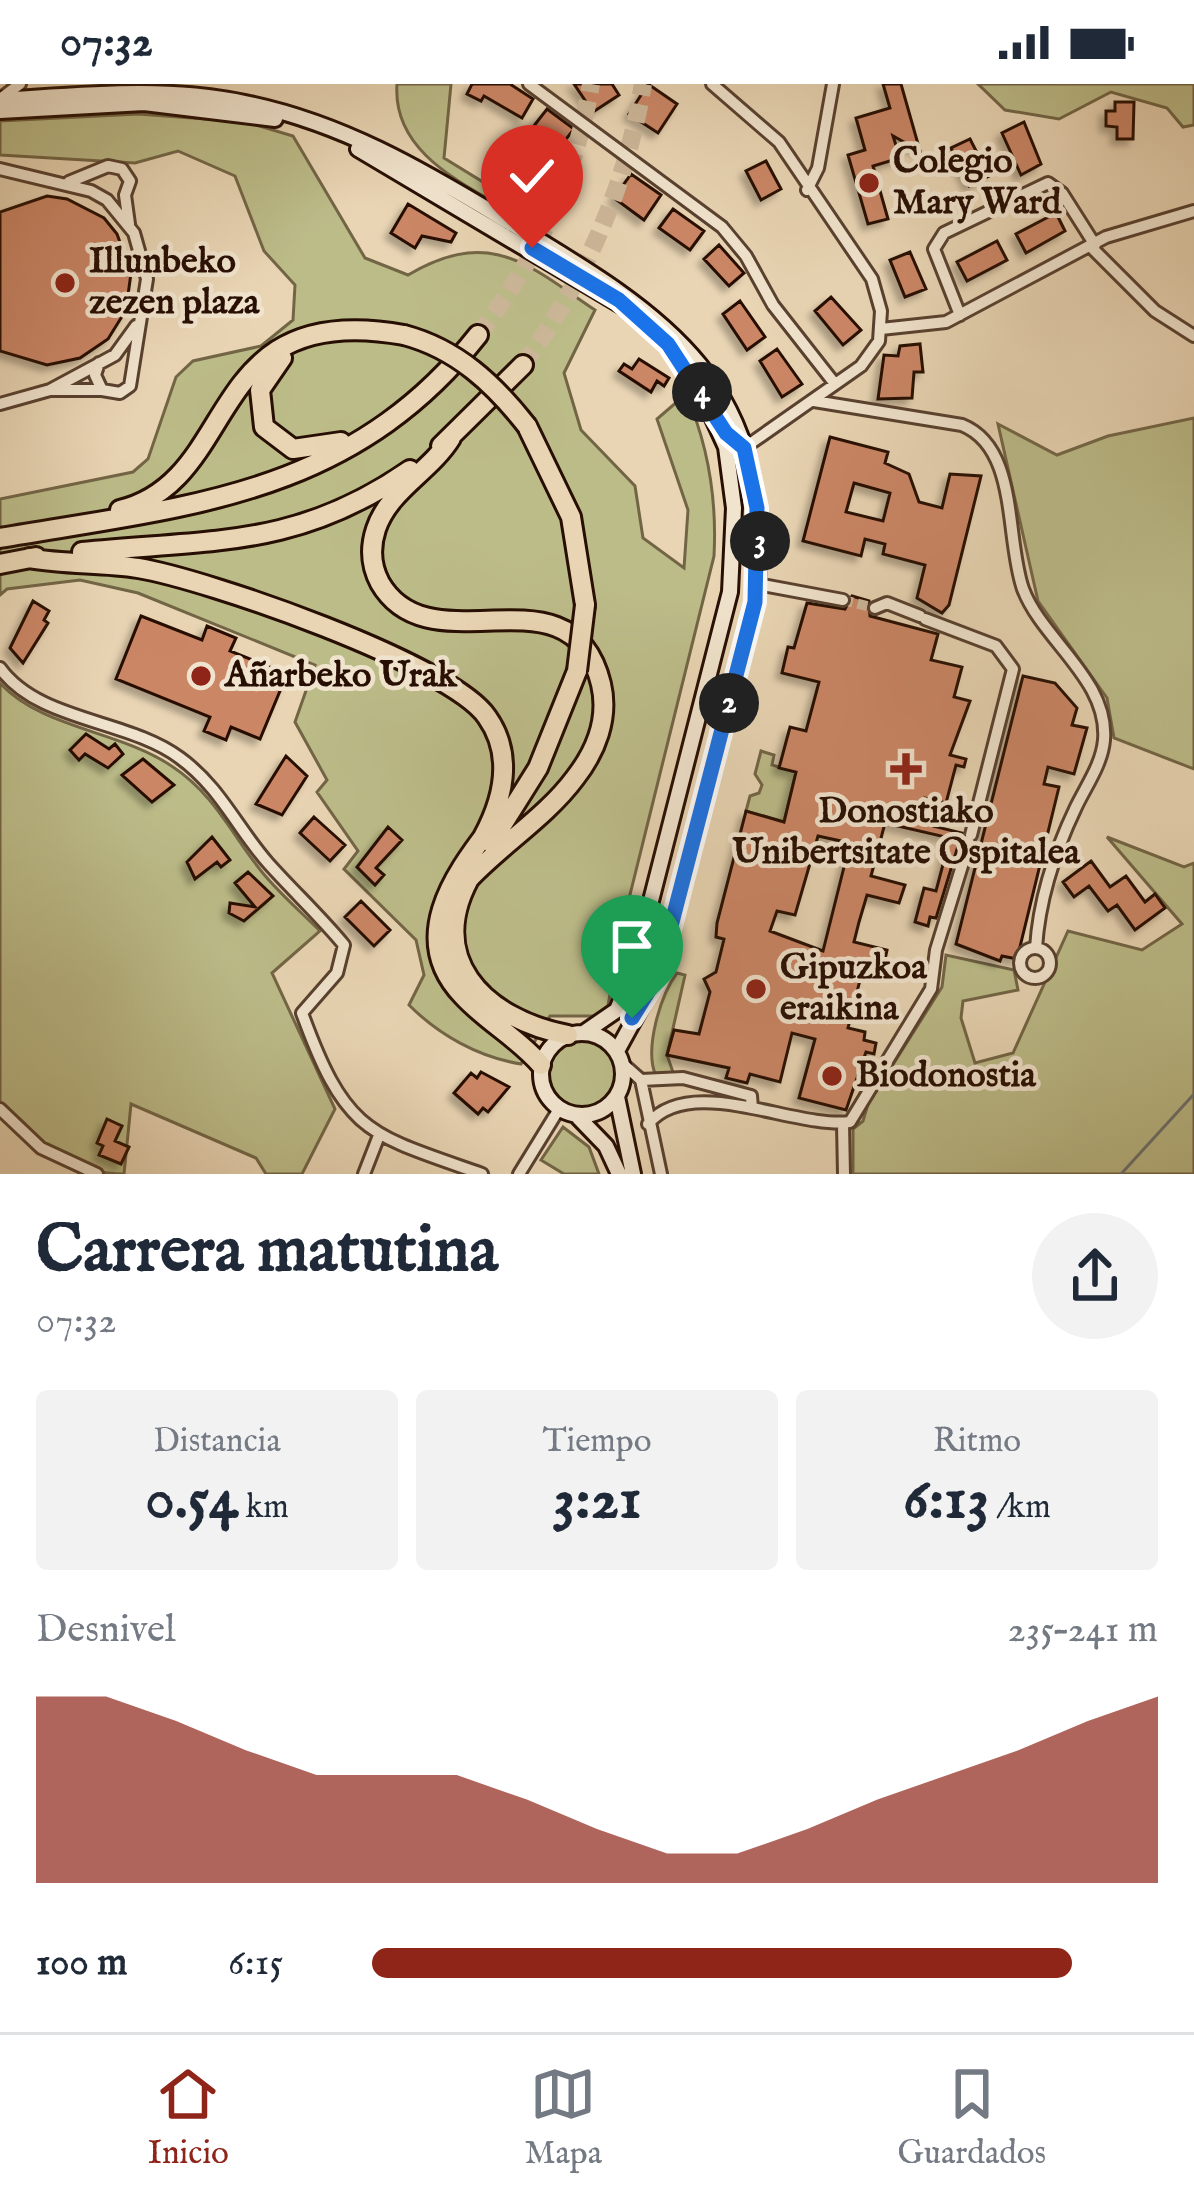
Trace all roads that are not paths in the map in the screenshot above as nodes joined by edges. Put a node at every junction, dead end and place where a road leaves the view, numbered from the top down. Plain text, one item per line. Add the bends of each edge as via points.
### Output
1 (20, 84) edge
2 (58, 84) edge
3 (530, 84) edge
4 (712, 84) edge
5 (833, 84) edge
6 (78, 95) junction
7 (0, 100) edge
8 (0, 111) edge
9 (0, 169) edge
10 (100, 172) junction
11 (69, 182) junction
12 (807, 190) junction
13 (125, 195) junction
14 (103, 197) junction
15 (1194, 211) edge
16 (129, 226) junction
17 (1094, 246) junction
18 (960, 315) junction
19 (138, 323) junction
20 (881, 329) junction
21 (478, 335) tunnel mouth
22 (324, 336) junction
23 (1194, 336) edge
24 (115, 355) junction
25 (99, 363) junction
26 (523, 365) tunnel mouth
27 (133, 369) junction
28 (836, 384) junction
29 (50, 390) junction
30 (103, 390) junction
31 (705, 397) junction
32 (814, 401) junction
33 (0, 404) edge
34 (451, 439) junction
35 (358, 441) junction
36 (744, 448) junction
37 (731, 475) junction
38 (733, 495) junction
39 (757, 508) junction
40 (89, 525) junction
41 (0, 538) edge
42 (28, 558) junction
43 (733, 563) junction
44 (0, 564) edge
45 (757, 584) junction
46 (843, 600) tunnel mouth
47 (881, 606) tunnel mouth
48 (0, 668) edge
49 (552, 738) junction
50 (483, 838) junction
51 (469, 879) junction
52 (1036, 948) dead end
53 (577, 1034) junction
54 (620, 1058) junction
55 (541, 1065) junction
56 (641, 1080) junction
57 (617, 1096) junction
58 (0, 1108) edge
59 (752, 1108) junction
60 (559, 1109) junction
61 (576, 1115) junction
62 (648, 1124) junction
63 (843, 1124) junction
64 (378, 1138) junction
65 (98, 1174) edge
66 (364, 1174) edge
67 (482, 1174) edge
68 (519, 1174) edge
69 (619, 1174) edge
70 (633, 1174) edge
71 (661, 1174) edge
72 (844, 1174) edge

1 - 7 street
2 - 6 street
3 - 28 street via 722,227
4 - 12 street via 770,131
5 - 12 street
6 - 7 main road
6 - 36 main road via 146,91 242,102 398,157 652,313 706,372
8 - 31 main road via 187,105 313,131 394,166 646,320
9 - 11 street
10 - 11 street
10 - 13 street via 122,169 130,182
10 - 14 street via 95,184
11 - 14 street
12 - 20 street via 872,279
13 - 14 street
13 - 16 street
14 - 16 street
15 - 17 street
16 - 19 street via 147,279
17 - 18 street
17 - 18 street via 1048,184 944,233 934,249
17 - 23 street via 1155,311
18 - 20 street
19 - 24 street
19 - 27 street
20 - 28 street via 868,359
21 - 35 highway
22 - 35 highway via 268,374 261,419 293,449
22 - 40 highway via 297,342 247,375 163,494
22 - 49 highway, bridge via 404,335 442,349 475,370 549,462 571,517 585,605 577,671
24 - 25 street
24 - 27 street
25 - 29 street
25 - 30 street
26 - 34 highway
27 - 30 street via 126,391
28 - 32 street
29 - 30 street
29 - 33 street
31 - 36 main road
31 - 37 main road
32 - 36 street
32 - 52 street via 962,425 998,458 1025,593 1091,689 1103,722 1104,742 1052,868
34 - 42 highway via 364,499 296,527 218,544
34 - 51 highway via 381,517 373,543 377,577 394,601 422,618 518,618 556,627 586,653 603,696 600,730 572,782
35 - 40 highway via 246,493
36 - 37 main road
36 - 39 main road
37 - 38 main road
38 - 39 main road via 746,482
38 - 43 main road
39 - 45 main road
40 - 41 highway
42 - 44 highway
42 - 50 highway via 166,574 452,683 485,712 501,748 502,787
43 - 45 main road
43 - 53 main road via 633,971 613,1016
45 - 46 street
45 - 54 main road via 658,976
47 - 63 street via 996,646 1012,668 931,988 859,1115
48 - 64 street via 33,696 178,756 224,798 266,860 344,945 337,973 302,1013 352,1117
49 - 50 highway
49 - 51 highway
50 - 55 highway via 445,893 438,950 459,992
51 - 53 highway via 452,927 463,971 519,1020
53 - 54 main road
53 - 55 main road via 550,1047
54 - 56 street
54 - 57 main road
55 - 60 main road via 543,1090
56 - 59 street via 683,1078 751,1096
56 - 62 street
57 - 61 main road via 599,1112
57 - 70 main road
58 - 65 street via 41,1148
59 - 62 street via 674,1104
59 - 63 street
60 - 61 main road
60 - 68 street
61 - 69 main road
62 - 71 street
63 - 72 street
64 - 66 street
64 - 67 street

